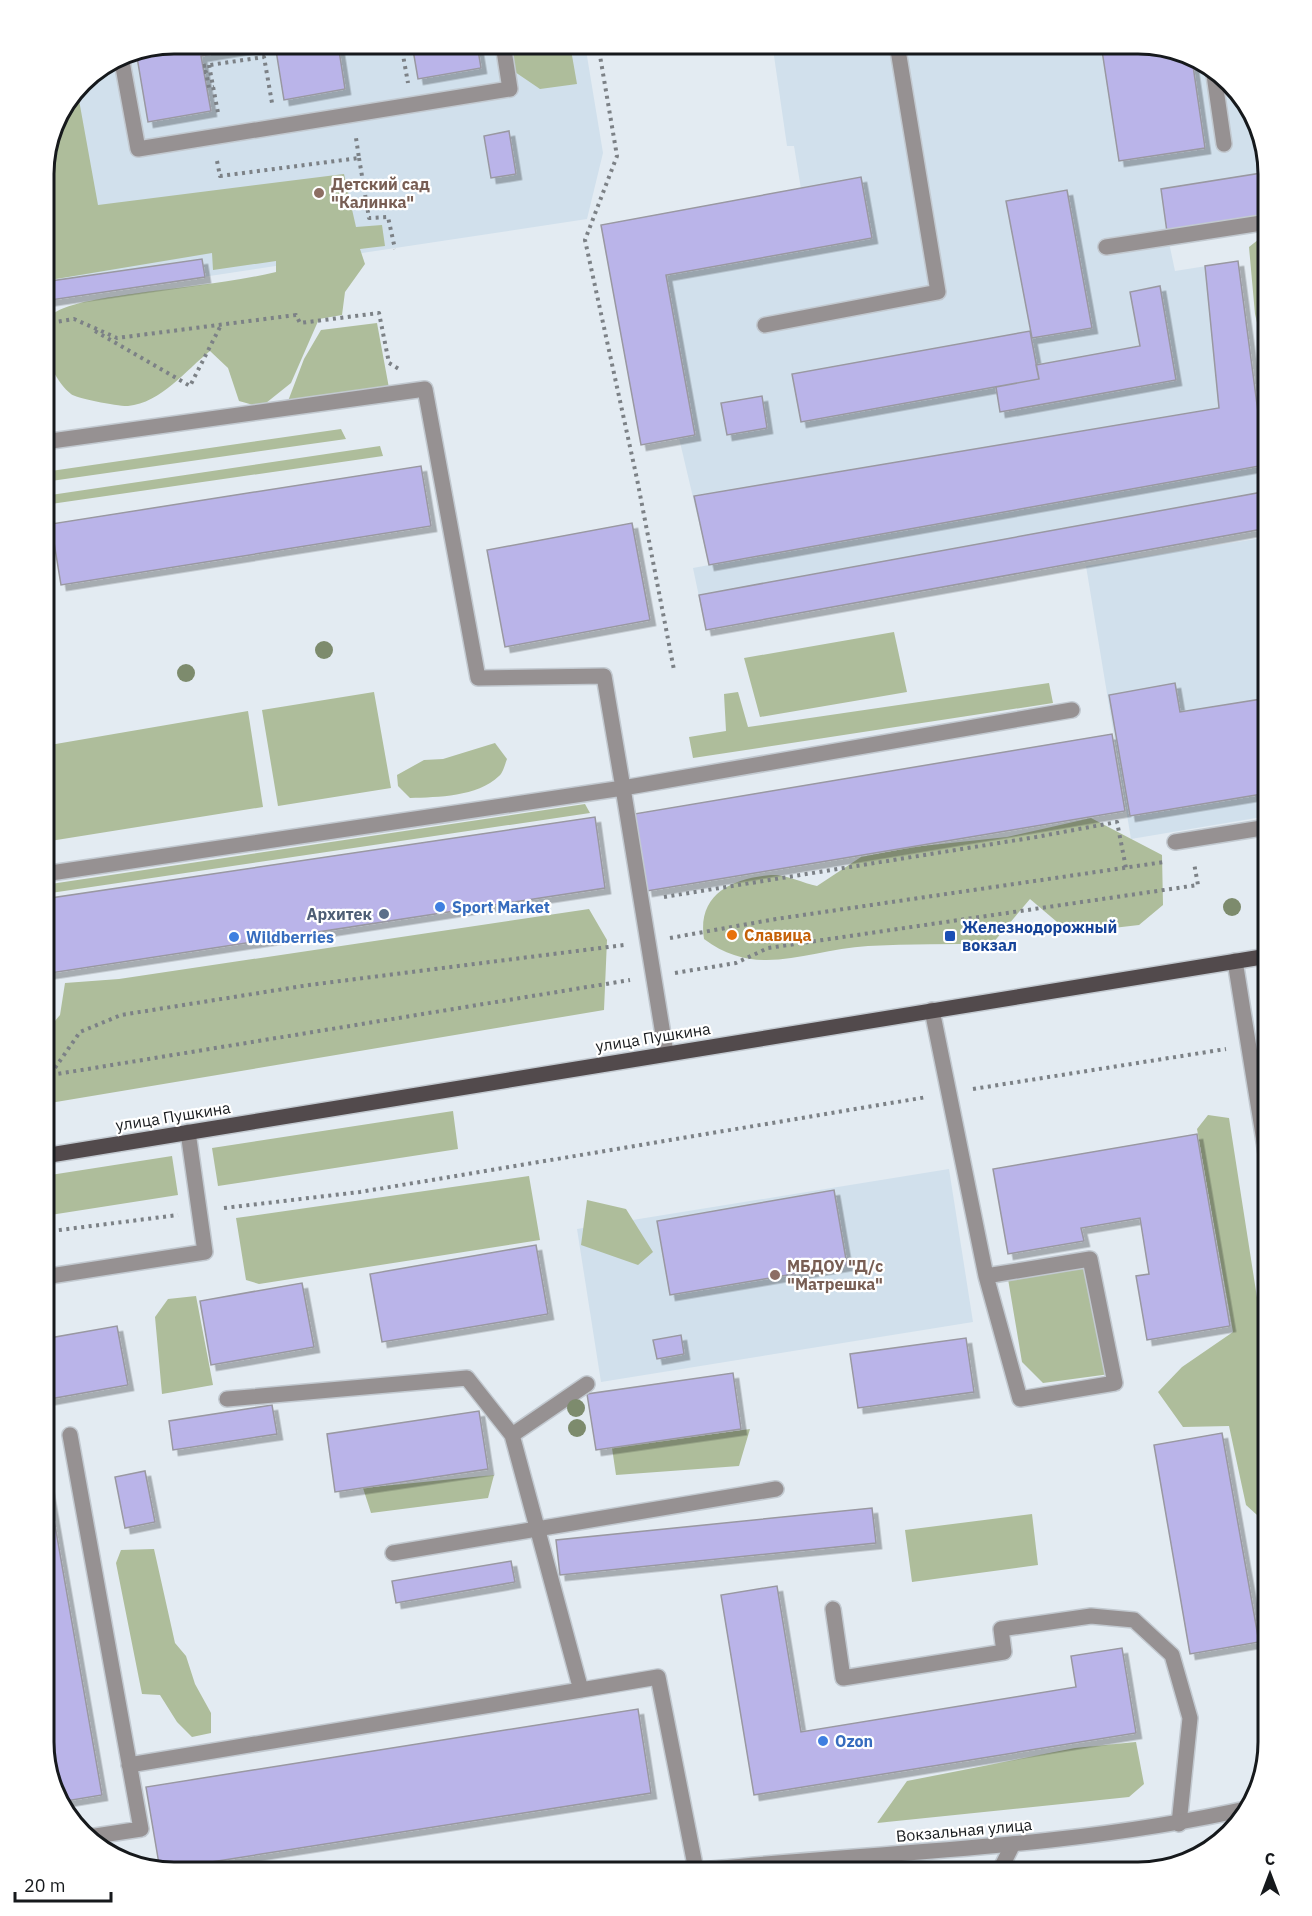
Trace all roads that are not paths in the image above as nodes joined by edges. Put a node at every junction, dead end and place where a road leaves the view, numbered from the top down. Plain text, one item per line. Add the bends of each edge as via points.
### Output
1 (505, 54) edge
2 (899, 54) edge
3 (123, 66) edge
4 (1215, 83) edge
5 (1224, 144) dead end
6 (1258, 224) edge
7 (1106, 247) dead end
8 (765, 325) dead end
9 (54, 441) edge
10 (1072, 710) dead end
11 (623, 788) junction
12 (1258, 829) edge
13 (1175, 842) dead end
14 (54, 873) edge
15 (1258, 958) edge
16 (1235, 961) junction
17 (932, 1010) junction
18 (666, 1053) junction
19 (1258, 1099) edge
20 (188, 1132) junction
21 (54, 1154) edge
22 (54, 1275) edge
23 (986, 1276) junction
24 (587, 1384) dead end
25 (227, 1399) dead end
26 (70, 1435) dead end
27 (512, 1435) junction
28 (776, 1490) dead end
29 (538, 1529) junction
30 (393, 1553) dead end
31 (833, 1609) dead end
32 (581, 1690) junction
33 (129, 1765) junction
34 (1236, 1811) edge
35 (1179, 1824) junction
36 (99, 1835) edge
37 (1013, 1844) junction
38 (694, 1862) edge
39 (794, 1862) edge
40 (1004, 1862) edge

1 - 3 street via 510,89 138,149
2 - 8 street via 938,292
4 - 5 street
6 - 7 street
9 - 11 street via 425,389 478,678 604,676
10 - 11 street
11 - 14 street
11 - 18 street
12 - 13 street
15 - 16 main road, улица Пушкина
16 - 17 main road, улица Пушкина
16 - 19 street
17 - 18 main road, улица Пушкина
17 - 23 street
18 - 20 main road, улица Пушкина
20 - 21 main road, улица Пушкина
20 - 22 street via 205,1252
23 - 23 street via 1090,1259 1115,1383 1020,1399
24 - 27 street
25 - 27 street via 467,1378
26 - 33 street
27 - 29 street
28 - 29 street
29 - 30 street
29 - 32 street
31 - 35 street via 843,1678 1004,1652 1001,1629 1091,1616 1134,1620 1172,1655 1190,1718
32 - 33 street
32 - 38 street via 658,1677
33 - 36 street via 141,1829
34 - 35 street, Вокзальная улица
35 - 37 street, Вокзальная улица
37 - 39 street, Вокзальная улица
37 - 40 street

